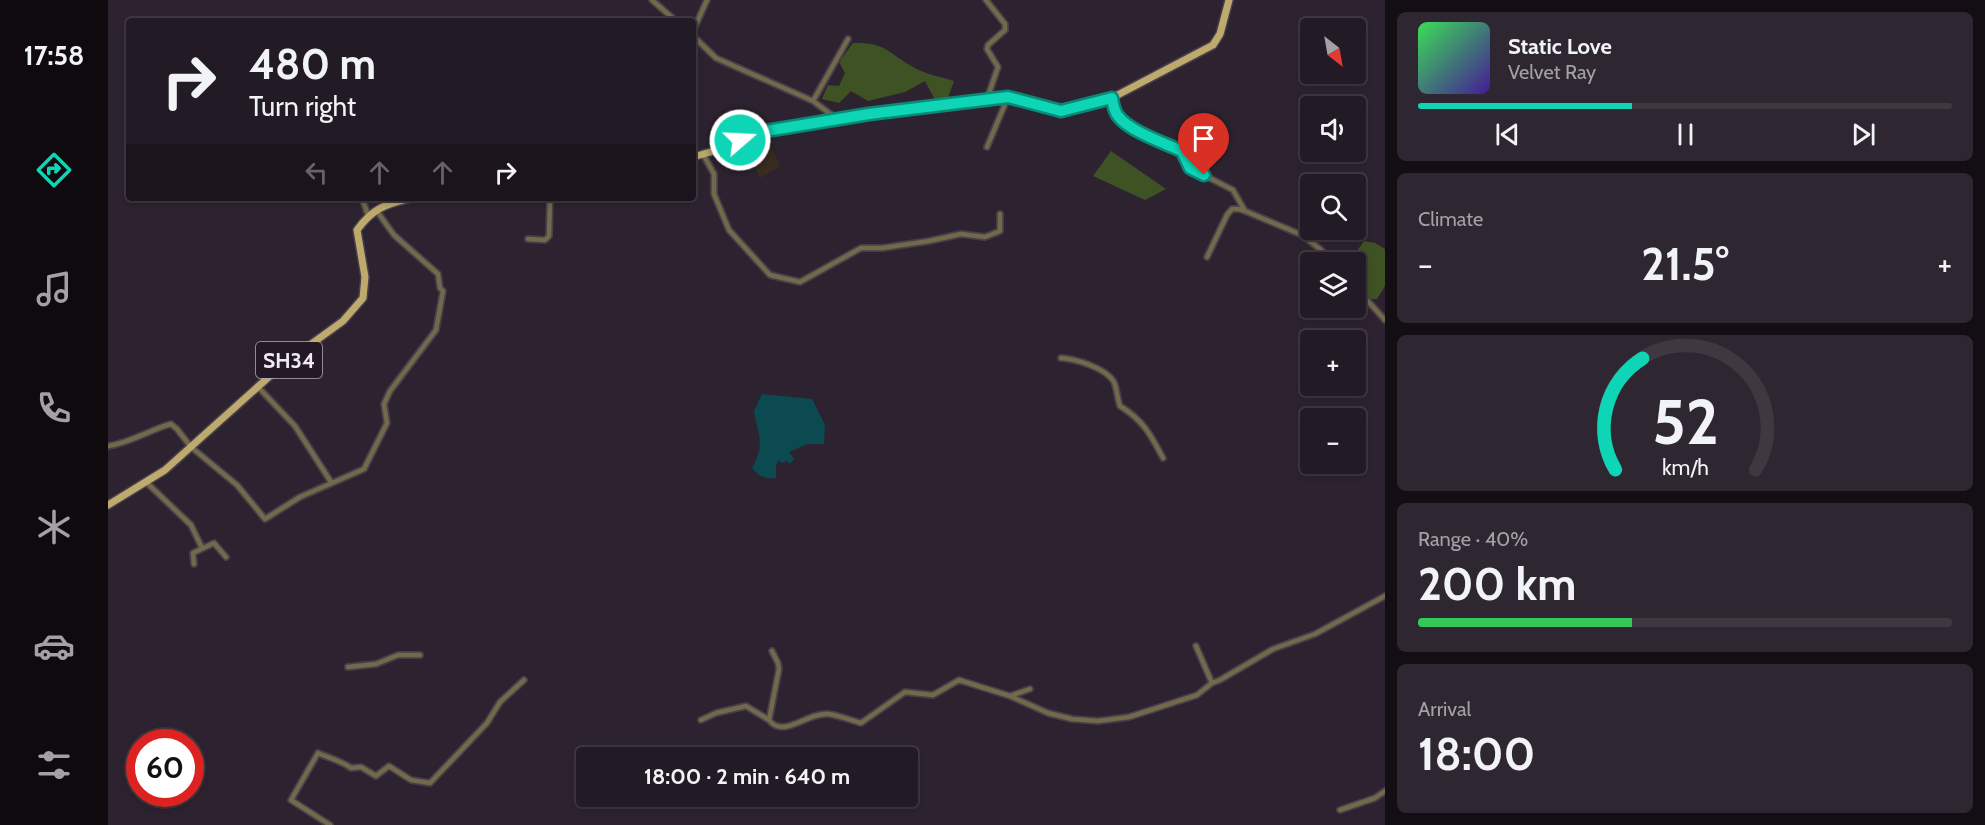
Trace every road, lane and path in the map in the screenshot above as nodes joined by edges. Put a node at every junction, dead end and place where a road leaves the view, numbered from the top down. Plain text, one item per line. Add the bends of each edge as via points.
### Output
1 (652, 0) edge
2 (708, 0) edge
3 (986, 0) edge
4 (1229, 0) edge
5 (673, 18) edge
6 (696, 25) edge
7 (696, 39) edge
8 (848, 39) dead end
9 (1008, 97) junction
10 (1112, 98) junction
11 (987, 99) junction
12 (813, 101) junction
13 (838, 119) junction
14 (987, 147) dead end
15 (703, 154) junction
16 (696, 156) edge
17 (363, 201) edge
18 (400, 201) edge
19 (550, 201) edge
20 (376, 210) junction
21 (1245, 211) junction
22 (1000, 214) dead end
23 (368, 215) junction
24 (528, 239) dead end
25 (1323, 252) edge
26 (1207, 257) dead end
27 (1366, 299) edge
28 (1385, 320) edge
29 (1061, 358) dead end
30 (258, 387) junction
31 (108, 446) edge
32 (191, 447) junction
33 (1163, 458) dead end
34 (146, 482) junction
35 (331, 482) junction
36 (108, 505) edge
37 (202, 548) junction
38 (226, 557) dead end
39 (194, 564) dead end
40 (1385, 596) edge
41 (1196, 646) dead end
42 (772, 651) dead end
43 (420, 654) dead end
44 (348, 668) dead end
45 (524, 680) dead end
46 (1212, 683) junction
47 (1030, 689) dead end
48 (1010, 696) junction
49 (701, 720) dead end
50 (769, 720) junction
51 (1385, 791) edge
52 (1340, 810) dead end
53 (330, 825) edge

1 - 5 street
2 - 6 street
3 - 11 street via 1005,24 1005,30 987,49 998,67
4 - 10 main road via 1213,45
7 - 12 street via 716,58
8 - 12 street
9 - 10 main road via 1061,111
9 - 11 main road
9 - 14 street
10 - 21 street via 1118,117 1182,151 1190,168 1233,190
11 - 13 main road
12 - 13 street
13 - 15 main road via 760,132
15 - 16 main road
15 - 22 street via 714,174 714,194 729,230 770,275 800,282 861,248 961,234 985,237 1000,231
17 - 23 street
18 - 20 main road
19 - 24 street via 549,236 545,240
20 - 23 main road
20 - 35 street via 394,235 438,274 443,291 436,330 390,392 384,404 387,423 364,470
21 - 25 street via 1302,235
21 - 26 street via 1232,209 1227,215
23 - 30 main road, SH34 via 357,230 365,277 363,298 343,321
27 - 28 street
29 - 33 street via 1080,360 1107,375 1114,382 1120,406 1147,428
30 - 32 main road, SH34
30 - 35 street via 295,426
31 - 32 street via 123,444 171,424
32 - 34 main road, SH34
32 - 35 street via 227,476 265,519
34 - 36 main road, SH34
34 - 37 street via 190,525
37 - 38 street via 214,543
37 - 39 street via 193,553
40 - 46 street
41 - 46 street
42 - 50 street via 779,669
43 - 44 street via 398,655 376,664
45 - 53 street via 430,783 411,780 389,766 376,776 318,753 291,800
46 - 48 street via 1197,695 1129,717 1098,721 1048,713
47 - 48 street
48 - 50 street via 959,680 933,695 905,692 861,723 827,714 800,720 784,729
49 - 50 street via 747,706
51 - 52 street

